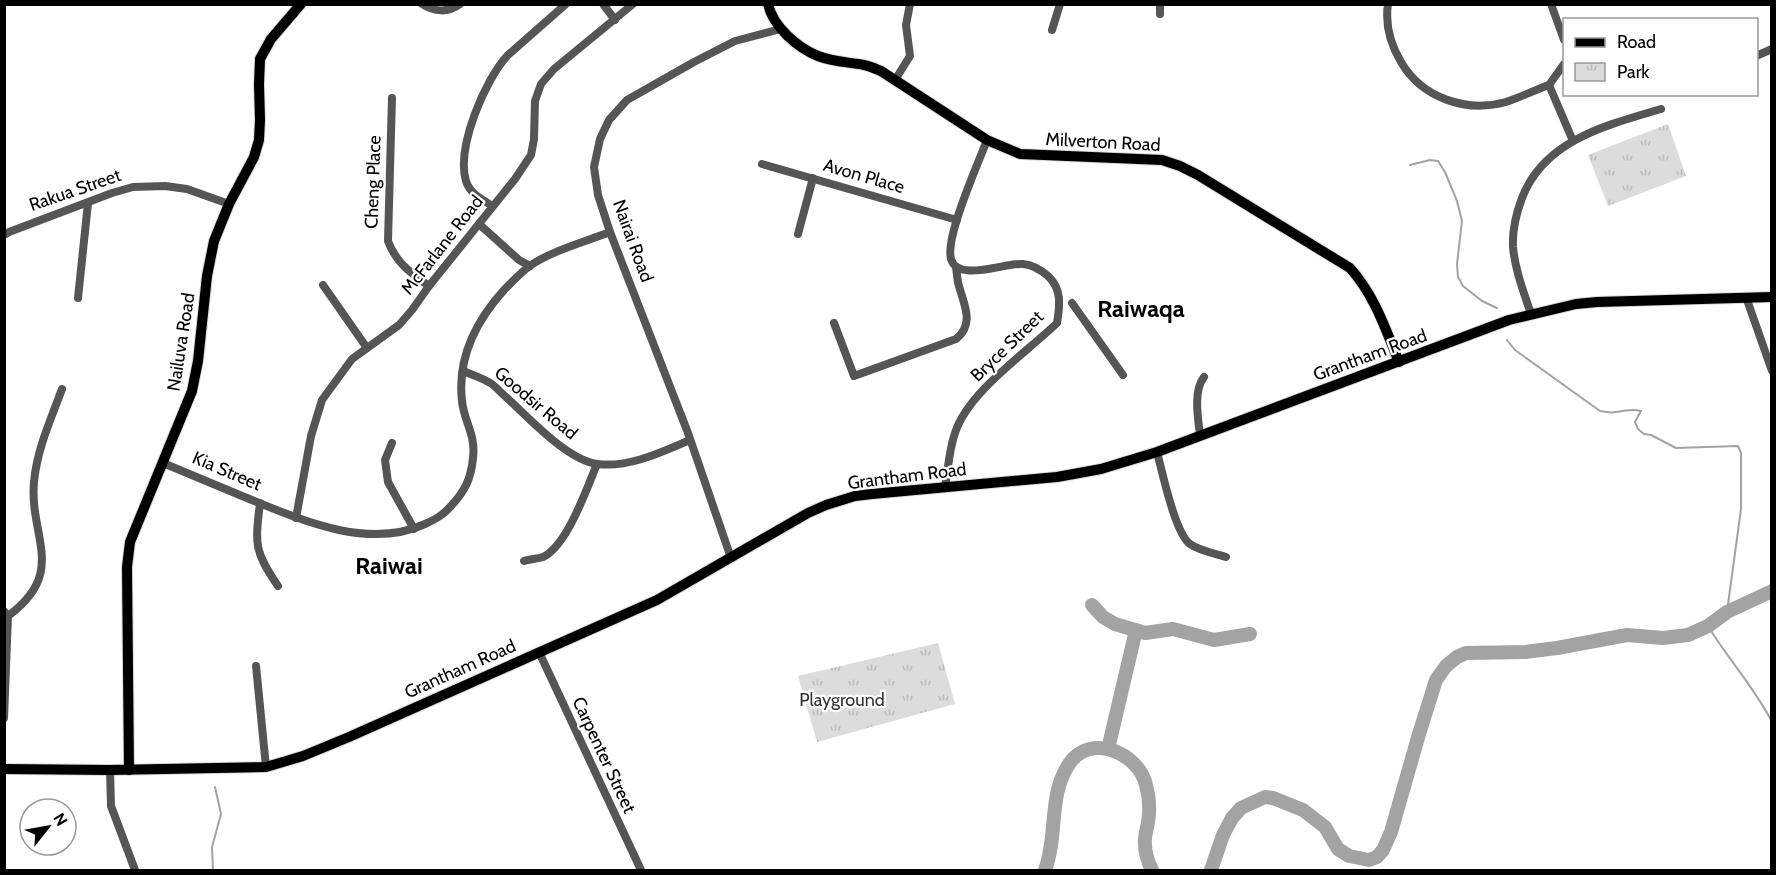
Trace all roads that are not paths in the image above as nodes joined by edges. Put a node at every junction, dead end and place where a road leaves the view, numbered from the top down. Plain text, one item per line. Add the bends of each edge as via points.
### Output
1 (301, 4) edge
2 (422, 4) edge
3 (460, 4) edge
4 (566, 4) edge
5 (603, 4) edge
6 (633, 4) edge
7 (768, 4) edge
8 (910, 4) edge
9 (1060, 4) edge
10 (1160, 4) edge
11 (1388, 4) edge
12 (1551, 4) edge
13 (1160, 14) dead end
14 (615, 20) junction
15 (781, 29) junction
16 (1052, 30) dead end
17 (1563, 37) edge
18 (1563, 65) edge
19 (895, 80) junction
20 (1549, 85) junction
21 (392, 98) dead end
22 (1661, 109) dead end
23 (987, 140) junction
24 (1574, 141) junction
25 (762, 164) dead end
26 (813, 178) junction
27 (87, 203) junction
28 (229, 204) junction
29 (492, 206) junction
30 (957, 220) junction
31 (479, 224) junction
32 (610, 232) junction
33 (798, 234) dead end
34 (4, 235) edge
35 (530, 266) junction
36 (956, 267) junction
37 (323, 285) dead end
38 (429, 286) junction
39 (1746, 297) junction
40 (1772, 297) edge
41 (78, 298) dead end
42 (1072, 303) dead end
43 (1532, 314) junction
44 (834, 323) dead end
45 (367, 348) junction
46 (1398, 362) junction
47 (463, 371) junction
48 (1772, 371) edge
49 (1123, 375) dead end
50 (1204, 376) dead end
51 (62, 389) dead end
52 (1200, 435) junction
53 (690, 440) junction
54 (392, 443) dead end
55 (1157, 452) junction
56 (163, 462) junction
57 (597, 464) junction
58 (945, 487) junction
59 (260, 503) junction
60 (296, 518) junction
61 (414, 529) junction
62 (1226, 557) dead end
63 (731, 558) junction
64 (524, 561) dead end
65 (278, 586) dead end
66 (6, 614) edge
67 (539, 652) junction
68 (256, 666) dead end
69 (4, 718) edge
70 (266, 767) junction
71 (4, 769) edge
72 (110, 770) junction
73 (129, 770) junction
74 (135, 870) edge
75 (641, 870) edge

1 - 28 main road, Nailuva Road via 260,58 259,140
2 - 3 street via 440,12
4 - 29 street via 499,64 479,104 464,165 472,192
5 - 14 street
6 - 14 street, McFarlane Road
7 - 15 main road, Milverton Road
8 - 19 street via 906,25 910,56
9 - 16 street
10 - 13 street
11 - 20 street via 1389,34 1397,56 1408,74 1440,98 1461,105 1505,102
12 - 17 street
14 - 29 street, McFarlane Road via 554,69 542,84 535,101 531,155
15 - 19 main road, Milverton Road via 818,56 866,65
15 - 32 street, Nairai Road via 735,40 627,100 609,120 594,167
18 - 20 street
19 - 23 main road, Milverton Road
20 - 24 street
21 - 38 street, Cheng Place via 388,241 406,270
22 - 24 street via 1587,132
23 - 30 street
23 - 46 main road, Milverton Road via 1020,154 1162,160 1198,175 1350,268 1378,309
24 - 43 street via 1535,171 1513,224 1513,248
25 - 26 street, Avon Place
26 - 30 street, Avon Place
26 - 33 street
27 - 28 street, Rakua Street via 122,190 151,185 187,189
27 - 34 street, Rakua Street
27 - 41 street
28 - 56 main road, Nailuva Road via 214,241 207,276 192,391
29 - 31 street, McFarlane Road
30 - 36 street via 950,250
31 - 35 street
31 - 38 street, McFarlane Road
32 - 35 street, Kia Street
32 - 53 street, Nairai Road
35 - 47 street, Kia Street via 482,318 472,336
36 - 44 street via 967,316 963,333 956,339 854,376
36 - 58 street, Bryce Street via 969,271 1033,266 1056,284 1059,309 1057,323 996,377 965,413 955,433
37 - 45 street
38 - 45 street, McFarlane Road via 399,325
39 - 40 main road, Grantham Road
39 - 43 main road, Grantham Road via 1597,302
39 - 48 street
42 - 49 street
43 - 46 main road, Grantham Road
45 - 60 street, McFarlane Road via 352,359 322,400
46 - 52 main road, Grantham Road
47 - 57 street, Goodsir Road via 494,385 571,454
47 - 61 street, Kia Street via 462,402 473,436 470,476 464,492 442,517
50 - 52 street via 1198,394
51 - 66 street via 38,457 34,484 42,570 19,608
52 - 55 main road, Grantham Road
53 - 57 street, Goodsir Road via 643,459
53 - 63 street, Nairai Road
54 - 61 street via 385,460 388,482
55 - 58 main road, Grantham Road via 1057,477
55 - 62 street via 1185,538 1191,545
56 - 59 street, Kia Street
56 - 73 main road, Nailuva Road via 130,542 127,567
57 - 64 street via 567,532 544,557
58 - 63 main road, Grantham Road via 834,502
59 - 60 street, Kia Street
59 - 65 street via 257,546 263,565
60 - 61 street, Kia Street via 350,532 394,533
63 - 67 main road, Grantham Road via 657,600
66 - 69 street
67 - 70 main road, Grantham Road via 331,745
67 - 75 street, Carpenter Street
68 - 70 street
70 - 73 main road, Grantham Road
71 - 72 main road, Grantham Road
72 - 73 main road, Grantham Road
72 - 74 street via 111,806

